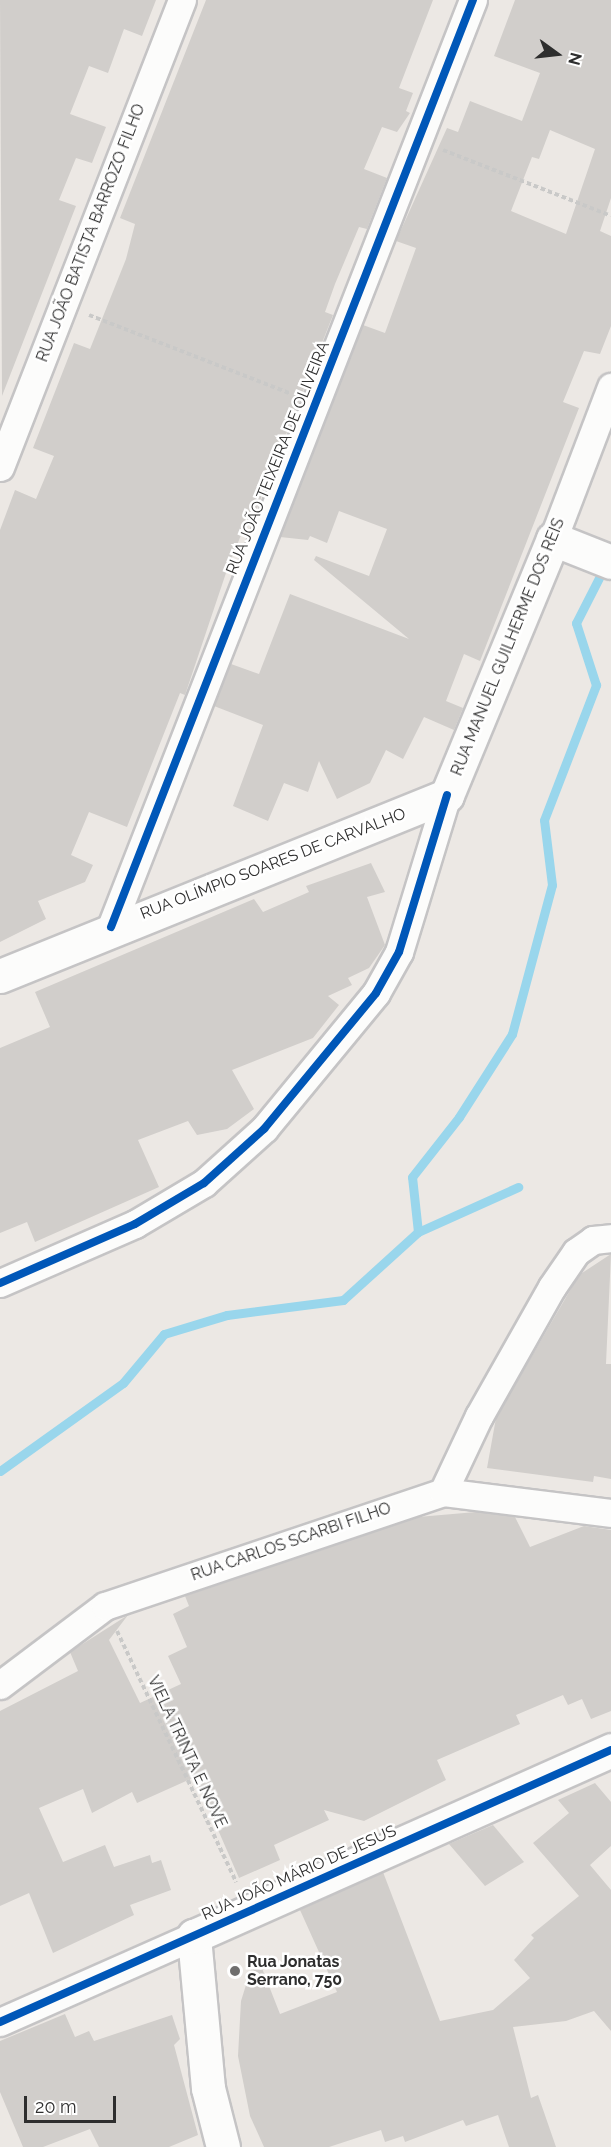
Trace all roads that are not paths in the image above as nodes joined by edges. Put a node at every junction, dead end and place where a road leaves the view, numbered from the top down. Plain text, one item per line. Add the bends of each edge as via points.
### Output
1 (182, 0) edge
2 (472, 0) edge
3 (611, 387) edge
4 (0, 467) edge
5 (553, 539) junction
6 (611, 562) edge
7 (447, 795) junction
8 (111, 927) junction
9 (0, 976) edge
10 (611, 1238) edge
11 (0, 1283) edge
12 (443, 1492) junction
13 (611, 1513) edge
14 (0, 1685) edge
15 (611, 1750) edge
16 (194, 1936) junction
17 (0, 2022) edge
18 (223, 2147) edge

1 - 4 street, RUA JOÃO BATISTA BARROZO FILHO
2 - 8 street, RUA JOÃO TEIXEIRA DE OLIVEIRA
3 - 5 street, RUA MANUEL GUILHERME DOS REIS
5 - 6 main road
5 - 7 main road, RUA MANUEL GUILHERME DOS REIS
7 - 8 main road, RUA OLÍMPIO SOARES DE CARVALHO
7 - 11 street, RUA MANUEL GUILHERME DOS REIS via 399,952 376,993 264,1129 204,1183 145,1218
8 - 9 main road, RUA OLÍMPIO SOARES DE CARVALHO
10 - 12 street via 593,1240 576,1252 552,1287
12 - 13 street, RUA CARLOS SCARBI FILHO
12 - 14 street, RUA CARLOS SCARBI FILHO via 105,1606
15 - 16 main road, RUA JOÃO MÁRIO DE JESUS via 248,1908
16 - 17 street, RUA JOÃO MÁRIO DE JESUS
16 - 18 main road via 208,2088

